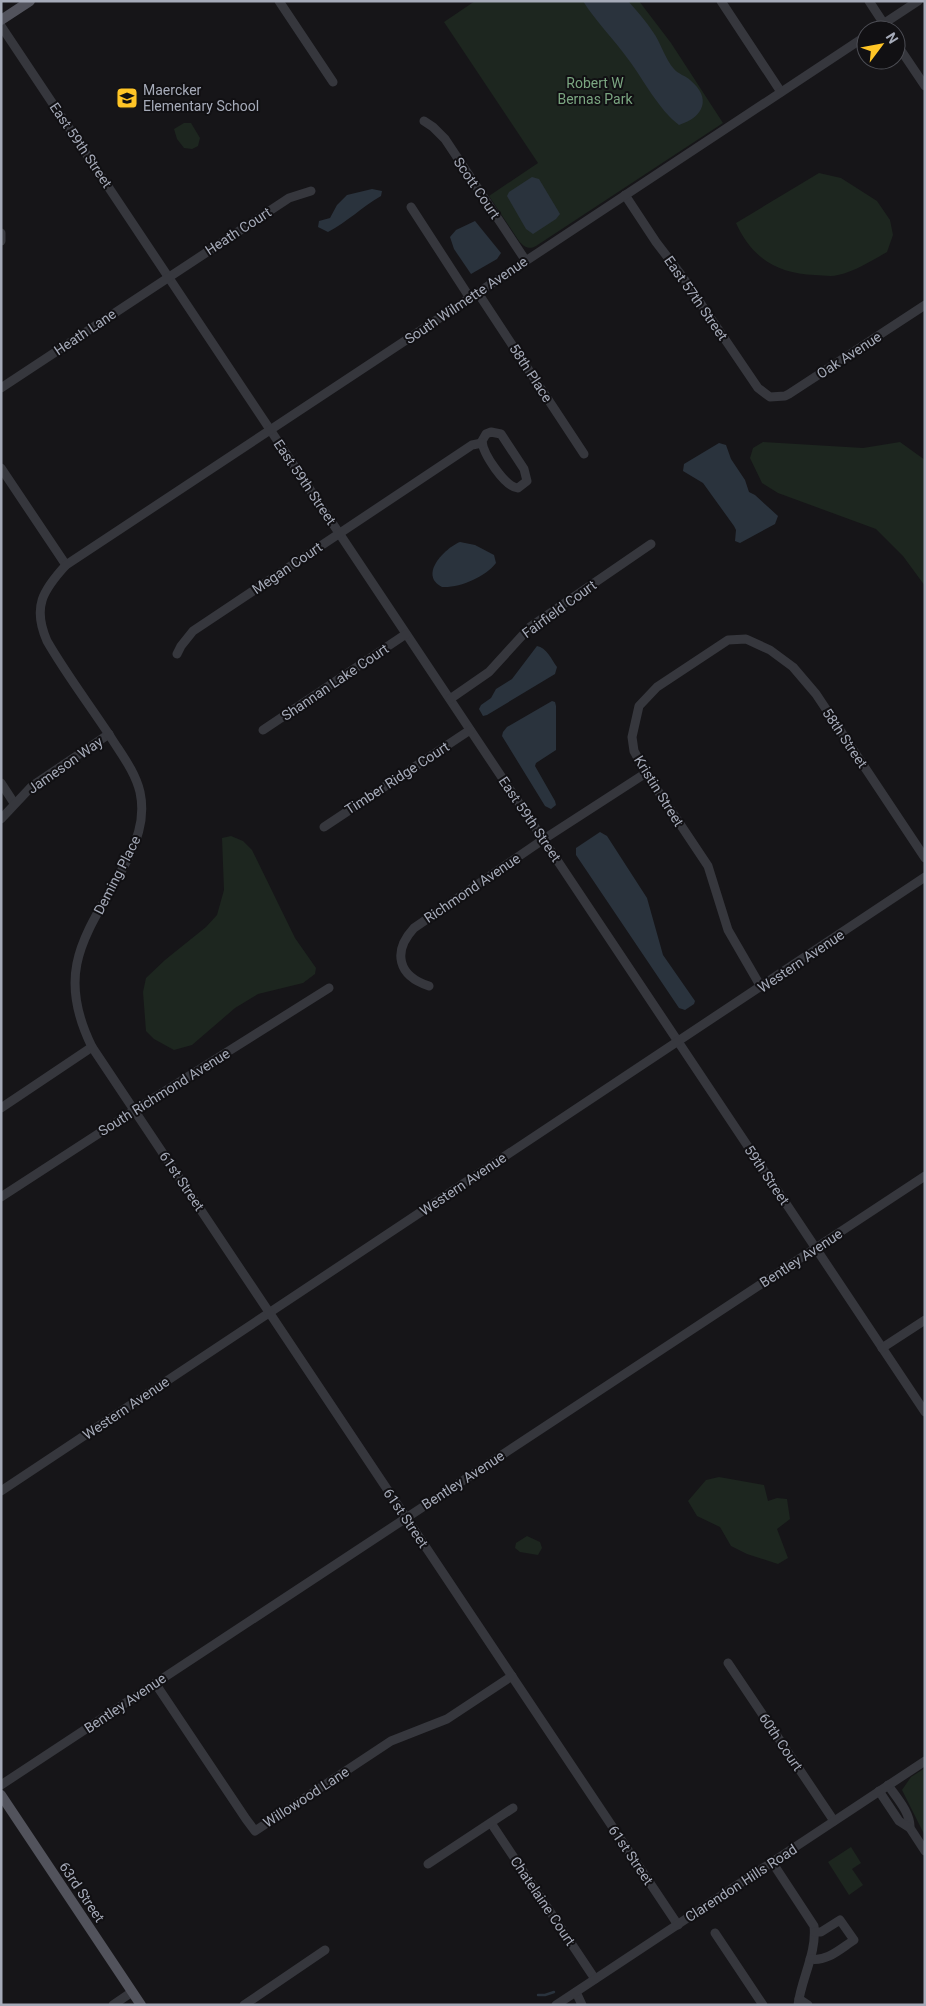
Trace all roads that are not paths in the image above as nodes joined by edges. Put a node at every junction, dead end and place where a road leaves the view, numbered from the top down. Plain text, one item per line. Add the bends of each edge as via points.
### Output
1 (30, 1) edge
2 (279, 1) edge
3 (721, 1) edge
4 (868, 1) edge
5 (918, 1) edge
6 (1, 20) edge
7 (881, 20) edge
8 (895, 20) edge
9 (1, 26) edge
10 (856, 43) edge
11 (906, 57) edge
12 (333, 82) dead end
13 (925, 86) edge
14 (781, 92) junction
15 (424, 121) dead end
16 (311, 191) dead end
17 (625, 196) junction
18 (411, 208) dead end
19 (1, 233) edge
20 (1, 241) edge
21 (526, 261) junction
22 (168, 276) junction
23 (474, 295) junction
24 (925, 305) edge
25 (1, 388) edge
26 (770, 397) joint
27 (270, 430) junction
28 (482, 443) junction
29 (584, 454) dead end
30 (1, 468) edge
31 (340, 534) junction
32 (652, 544) dead end
33 (66, 565) junction
34 (406, 634) junction
35 (746, 639) joint
36 (177, 654) dead end
37 (450, 699) junction
38 (263, 730) dead end
39 (470, 730) junction
40 (108, 734) junction
41 (646, 773) junction
42 (1, 783) edge
43 (14, 803) junction
44 (1, 819) edge
45 (324, 827) dead end
46 (544, 839) junction
47 (925, 858) edge
48 (925, 877) edge
49 (610, 939) joint
50 (429, 986) dead end
51 (761, 987) junction
52 (329, 988) dead end
53 (678, 1042) junction
54 (92, 1047) junction
55 (1, 1108) edge
56 (135, 1110) junction
57 (925, 1176) edge
58 (1, 1197) edge
59 (816, 1248) junction
60 (270, 1313) junction
61 (925, 1320) edge
62 (882, 1348) junction
63 (925, 1412) edge
64 (1, 1491) edge
65 (406, 1517) junction
66 (728, 1663) dead end
67 (512, 1676) junction
68 (155, 1683) junction
69 (925, 1761) edge
70 (1, 1785) edge
71 (888, 1785) junction
72 (879, 1791) junction
73 (1, 1795) edge
74 (513, 1808) dead end
75 (834, 1821) junction
76 (491, 1823) junction
77 (910, 1828) junction
78 (925, 1852) edge
79 (772, 1862) junction
80 (428, 1864) dead end
81 (678, 1925) junction
82 (815, 1932) junction
83 (715, 1933) dead end
84 (325, 1950) dead end
85 (810, 1959) junction
86 (595, 1979) junction
87 (132, 1992) junction
88 (576, 1992) junction
89 (798, 2002) edge
90 (113, 2005) edge
91 (141, 2005) edge
92 (244, 2005) edge
93 (556, 2005) edge
94 (582, 2005) edge
95 (762, 2005) edge
96 (808, 2005) edge

1 - 6 main road
2 - 12 street
3 - 14 street
4 - 7 street
5 - 8 street
9 - 22 street, East 59th Street
10 - 14 street, South Wilmette Avenue
11 - 13 street
14 - 17 street, South Wilmette Avenue
15 - 21 street, Scott Court via 445,139
16 - 22 street, Heath Court via 289,198
17 - 21 street, South Wilmette Avenue
17 - 26 street, East 57th Street via 758,388
18 - 23 street, 58th Place
19 - 20 street
21 - 23 street, South Wilmette Avenue
22 - 25 street, Heath Lane
22 - 27 street, East 59th Street
23 - 27 street, South Wilmette Avenue
23 - 29 street, 58th Place
24 - 26 street, Oak Avenue via 789,394
27 - 31 street, East 59th Street
27 - 33 street, South Wilmette Avenue
28 - 28 street, Megan Court via 509,485 518,488 527,481 524,469 501,434 486,434
28 - 31 street, Megan Court via 472,446
30 - 33 street
31 - 34 street, East 59th Street
31 - 36 street, Megan Court via 193,631
32 - 37 street, Fairfield Court via 530,627 489,672
33 - 40 street, Deming Place via 49,584 41,601 42,626 50,646
34 - 37 street, East 59th Street
34 - 38 street, Shannan Lake Court
35 - 41 street, Kristin Street via 728,640 656,687 638,706 632,737 634,752
35 - 47 street, 58th Street via 784,660 807,682
37 - 39 street, East 59th Street
39 - 45 street, Timber Ridge Court
39 - 46 street, East 59th Street
40 - 43 street, Jameson Way via 32,786
40 - 54 street, Deming Place via 136,779 142,811 141,829 133,848 77,958 76,1003
41 - 46 street, Richmond Avenue
41 - 51 street, Kristin Street via 708,866 728,930
42 - 43 street
43 - 44 street, Jameson Way
46 - 49 street, East 59th Street
46 - 50 street, Richmond Avenue via 432,914 406,936 400,957 403,969 418,983
48 - 51 street, Western Avenue
49 - 53 street, 59th Street
51 - 53 street, Western Avenue
52 - 56 street, South Richmond Avenue
53 - 59 street, 59th Street
53 - 60 street, Western Avenue
54 - 55 street
54 - 56 street, Deming Place
56 - 58 street, South Richmond Avenue
56 - 60 street, 61st Street
57 - 59 street, Bentley Avenue
59 - 62 street, 59th Street
59 - 65 street, Bentley Avenue
60 - 64 street, Western Avenue
60 - 65 street, 61st Street
61 - 62 street
62 - 63 street, 59th Street
65 - 67 street, 61st Street
65 - 68 street, Bentley Avenue
66 - 75 street, 60th Court
67 - 68 street, Willowood Lane via 447,1719 391,1741 255,1830
67 - 81 street, 61st Street
68 - 70 street, Bentley Avenue
69 - 71 street, Clarendon Hills Road
71 - 72 street, Clarendon Hills Road
71 - 77 street via 905,1811
72 - 75 street, Clarendon Hills Road
72 - 77 street via 899,1821
73 - 87 main road, 63rd Street
74 - 76 street
75 - 79 street, Clarendon Hills Road
76 - 80 street
76 - 86 street, Chatelaine Court
77 - 78 street
79 - 81 street, Clarendon Hills Road
79 - 82 street via 812,1921
81 - 86 street, Clarendon Hills Road
82 - 85 street
82 - 85 street via 821,1932 840,1920 854,1940 825,1959
83 - 95 street
84 - 92 street
85 - 89 street
86 - 88 street, Clarendon Hills Road
87 - 90 street
87 - 91 main road, 63rd Street
88 - 93 street, Clarendon Hills Road
88 - 94 street
89 - 96 street

